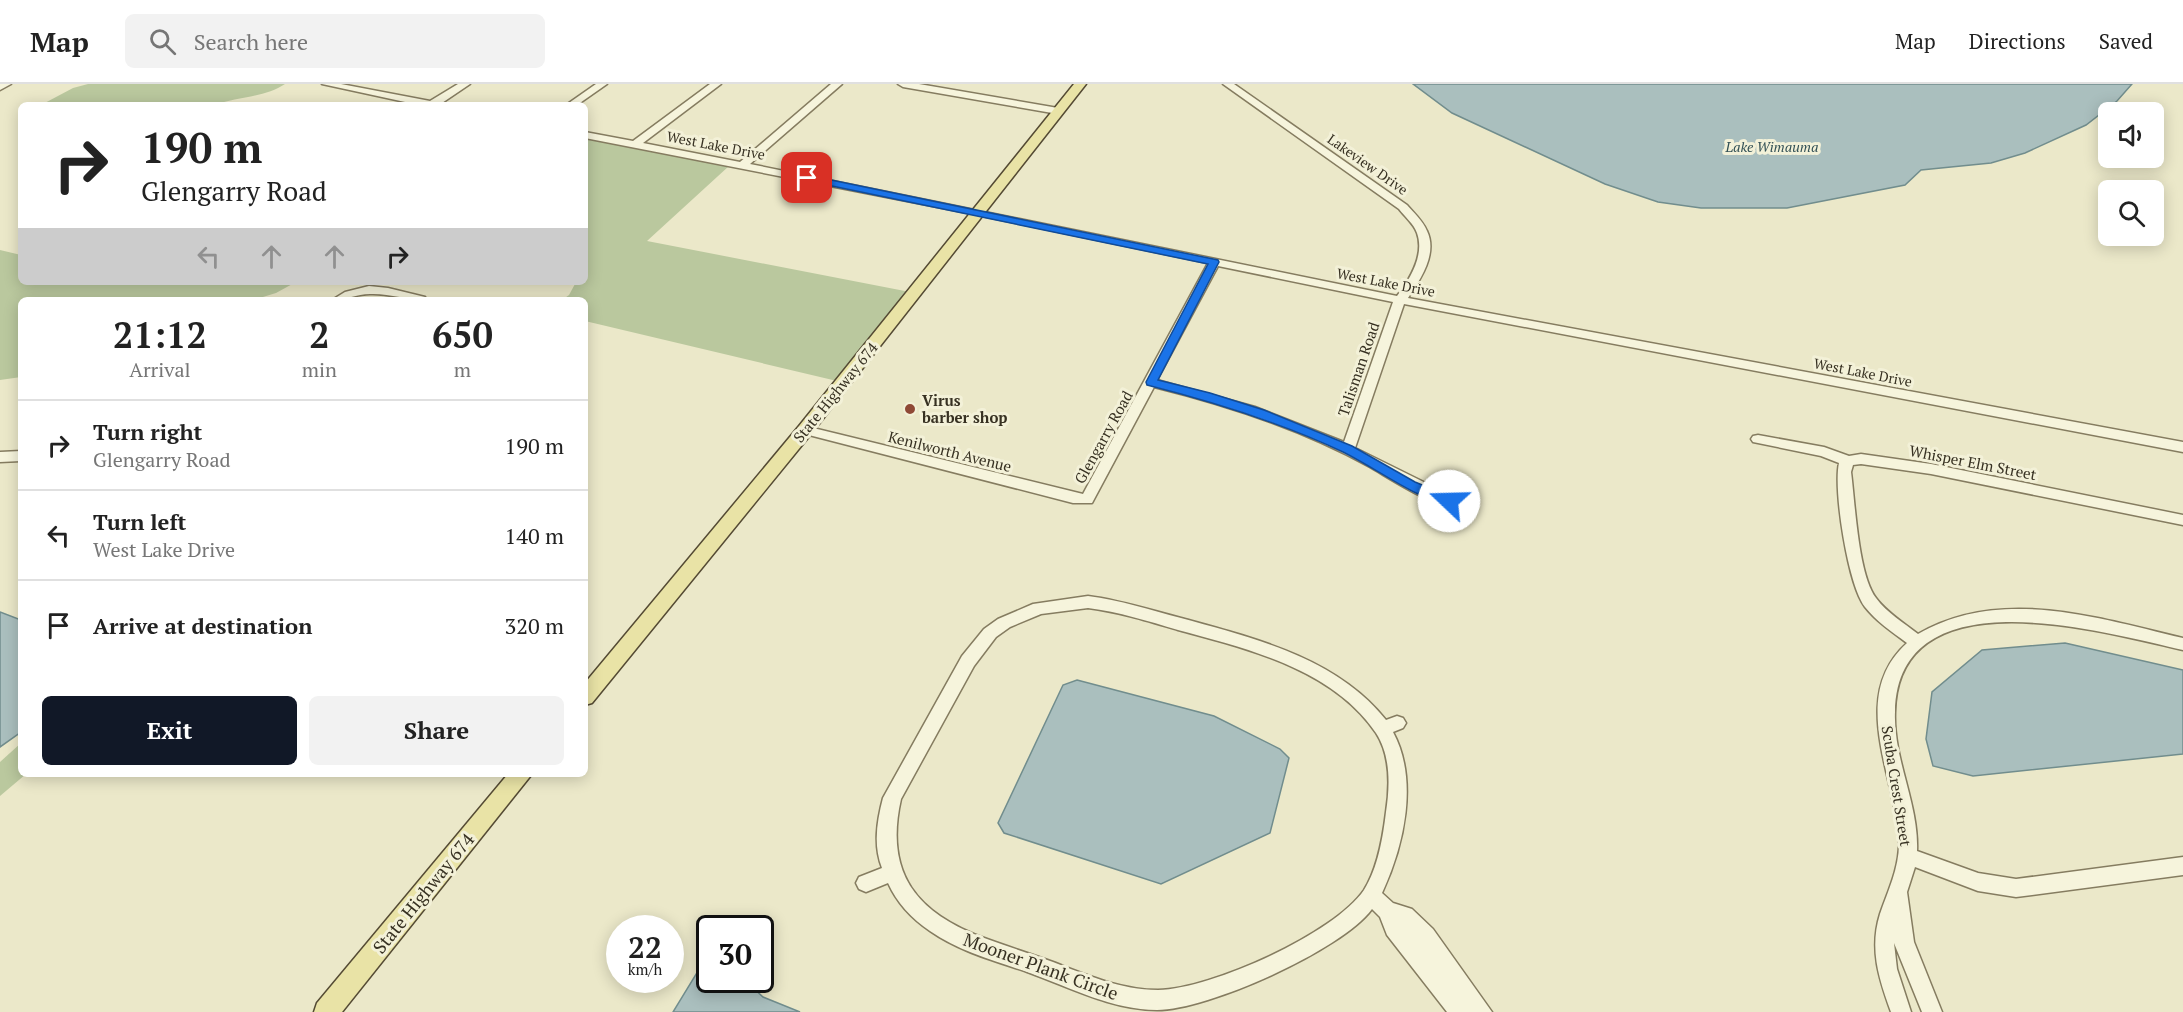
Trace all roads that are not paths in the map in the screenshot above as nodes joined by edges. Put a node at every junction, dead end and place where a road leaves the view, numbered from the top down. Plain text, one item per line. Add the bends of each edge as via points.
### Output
1 (6, 84) edge
2 (329, 84) edge
3 (465, 84) edge
4 (602, 84) edge
5 (716, 84) edge
6 (837, 84) edge
7 (903, 84) edge
8 (1080, 84) edge
9 (1228, 84) edge
10 (0, 87) edge
11 (418, 102) edge
12 (438, 102) edge
13 (575, 102) edge
14 (1058, 111) junction
15 (588, 136) edge
16 (635, 145) junction
17 (742, 166) junction
18 (977, 213) junction
19 (1214, 262) junction
20 (343, 297) edge
21 (410, 297) edge
22 (1400, 300) junction
23 (1151, 382) junction
24 (805, 430) junction
25 (1758, 439) dead end
26 (2183, 447) edge
27 (1348, 449) junction
28 (18, 456) edge
29 (0, 457) edge
30 (1848, 461) junction
31 (1087, 499) joint
32 (1449, 501) dead end
33 (2183, 520) edge
34 (1917, 642) junction
35 (2183, 644) edge
36 (588, 693) edge
37 (519, 777) edge
38 (1907, 856) junction
39 (2183, 867) edge
40 (892, 873) junction
41 (866, 883) dead end
42 (1900, 888) junction
43 (1371, 897) junction
44 (1388, 911) junction
45 (326, 1012) edge
46 (1459, 1012) edge
47 (1482, 1012) edge
48 (1901, 1012) edge
49 (1932, 1012) edge

1 - 10 street
2 - 11 street
3 - 12 street
4 - 13 street
5 - 16 street
6 - 17 street
7 - 14 street via 978,93
8 - 14 main road, State Highway 674
9 - 22 street, Lakeview Drive via 1403,207 1423,233 1424,251 1415,280
14 - 18 main road, State Highway 674
15 - 16 street, West Lake Drive
16 - 17 street, West Lake Drive
17 - 18 street, West Lake Drive
18 - 19 street, West Lake Drive
18 - 24 main road, State Highway 674
19 - 22 street, West Lake Drive
19 - 23 street, Glengarry Road
20 - 21 street via 375,288
22 - 26 street, West Lake Drive
22 - 27 street, Talisman Road
23 - 27 street via 1259,413
23 - 31 street, Glengarry Road
24 - 31 street, Kenilworth Avenue via 968,473
24 - 36 main road, State Highway 674
25 - 30 street, Whisper Elm Street via 1824,452
27 - 32 street via 1410,485
28 - 29 street
30 - 33 street, Whisper Elm Street via 1861,459 1931,469
30 - 34 street via 1844,472 1859,575 1866,596
34 - 35 street, Scuba Crest Street via 1958,622 2023,615 2075,621
34 - 38 street, Scuba Crest Street via 1896,668 1886,704
37 - 45 main road, State Highway 674
38 - 39 street via 1978,882 2016,888
38 - 42 street, Scuba Crest Street
40 - 41 street
40 - 43 street, Mooner Plank Circle via 911,904 966,941 1108,991 1146,1000 1187,997 1238,981 1334,932
40 - 43 street, Mooner Plank Circle via 885,828 892,798 978,646 1026,604 1102,604 1247,643 1343,687 1390,726 1399,784 1388,855
42 - 48 street, Scuba Crest Street via 1887,924 1884,953
42 - 49 street, Scuba Crest Street via 1904,942
43 - 44 street
44 - 46 street via 1394,928
44 - 47 street via 1405,915 1426,936

